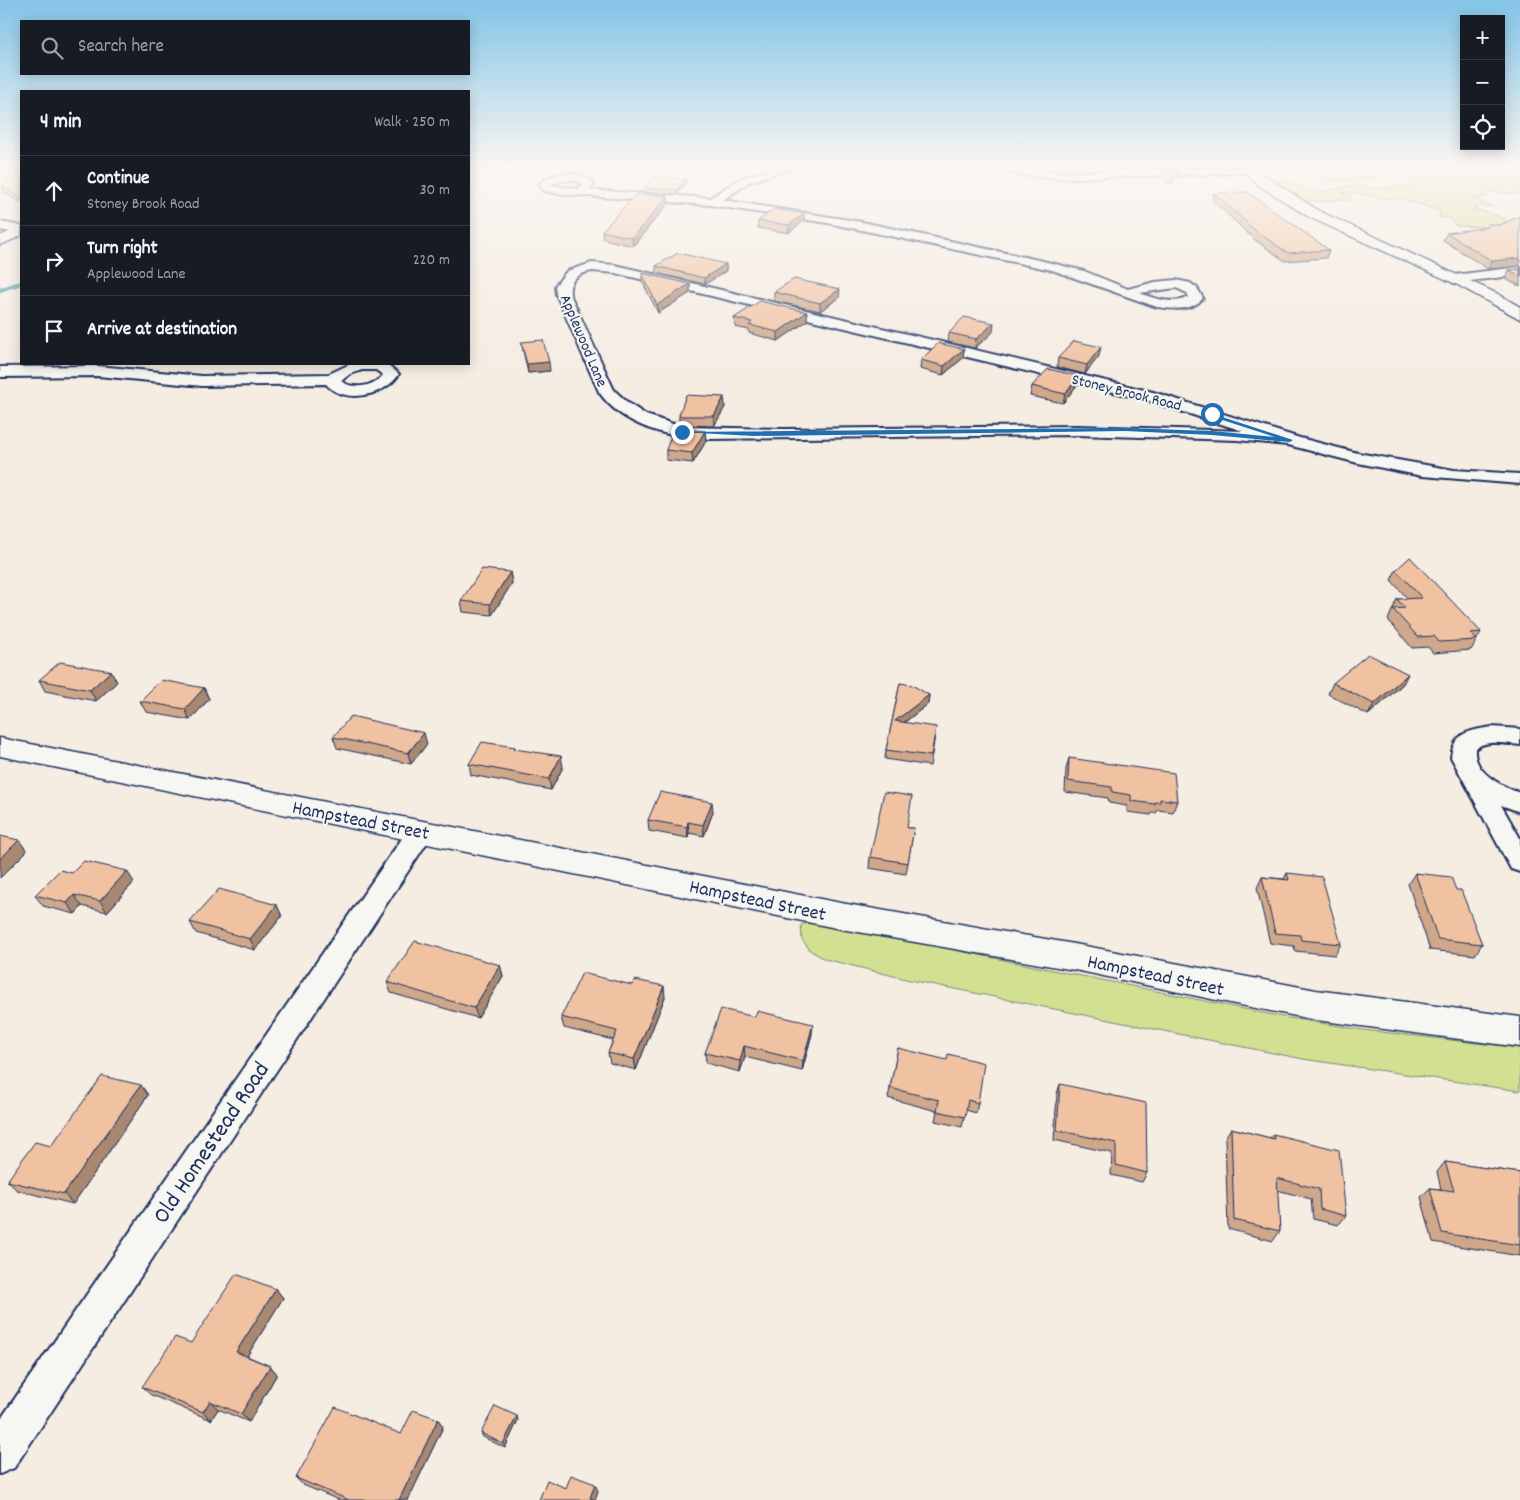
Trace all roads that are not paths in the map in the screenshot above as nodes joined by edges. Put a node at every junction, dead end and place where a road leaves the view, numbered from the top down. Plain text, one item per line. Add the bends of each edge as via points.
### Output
1 (921, 238) edge
2 (1365, 238) edge
3 (587, 266) joint
4 (1520, 271) edge
5 (1454, 279) junction
6 (1128, 293) dead end
7 (1520, 314) edge
8 (0, 372) edge
9 (333, 379) dead end
10 (1290, 440) junction
11 (1520, 479) edge
12 (1520, 738) edge
13 (0, 747) edge
14 (1475, 780) junction
15 (1520, 803) edge
16 (420, 830) junction
17 (1520, 862) edge
18 (1520, 1032) edge
19 (0, 1454) edge

1 - 6 street via 1080,274
2 - 5 main road
3 - 10 street, Stoney Brook Road via 628,272 1132,391
3 - 10 street, Applewood Lane via 572,272 565,280 563,294 606,392 629,412 662,427 697,433 754,434 1125,430
4 - 5 street
5 - 7 main road
8 - 9 street via 98,371 202,381
10 - 11 street, Stoney Brook Road via 1408,469 1468,477
12 - 14 street via 1485,734 1472,738 1463,746 1460,756
13 - 16 main road, Hampstead Street
14 - 15 street via 1490,791
14 - 17 street
16 - 18 main road, Hampstead Street via 841,916 1080,958 1316,1005
16 - 19 street, Old Homestead Road

